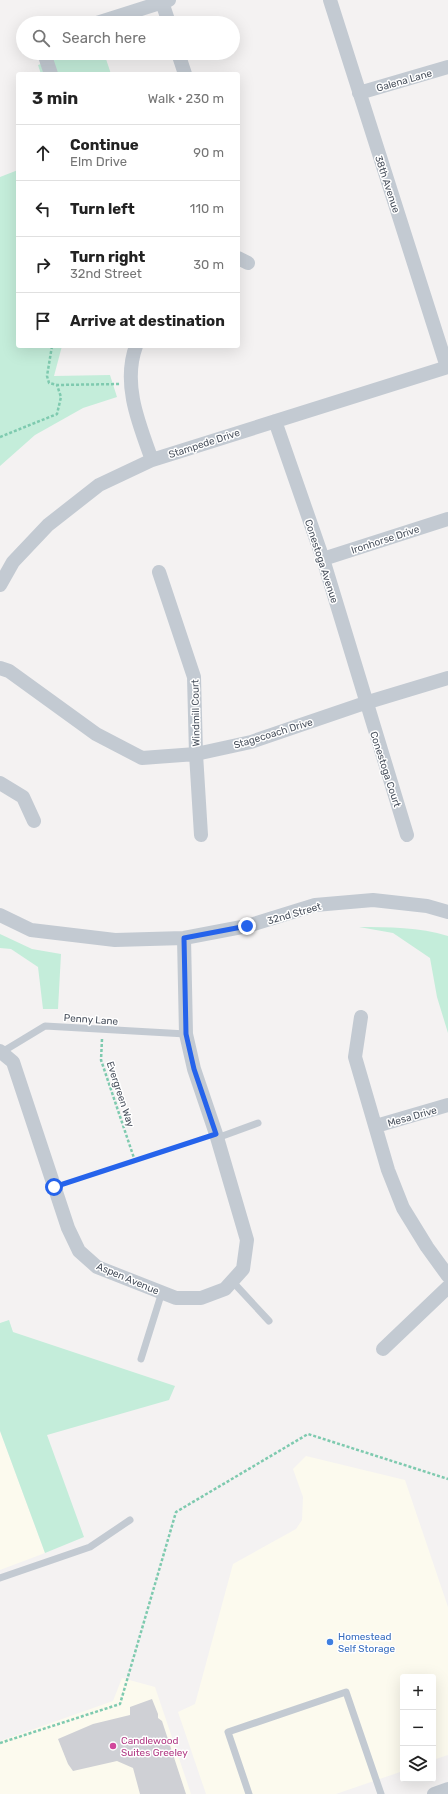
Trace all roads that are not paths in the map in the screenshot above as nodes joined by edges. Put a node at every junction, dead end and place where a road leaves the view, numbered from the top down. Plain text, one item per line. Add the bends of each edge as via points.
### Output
1 (330, 0) edge
2 (166, 1) edge
3 (119, 16) edge
4 (168, 16) edge
5 (46, 60) edge
6 (180, 60) edge
7 (448, 67) edge
8 (50, 72) edge
9 (184, 72) edge
10 (359, 93) junction
11 (135, 348) edge
12 (448, 367) edge
13 (275, 421) junction
14 (152, 460) junction
15 (448, 519) edge
16 (323, 559) junction
17 (159, 572) dead end
18 (0, 585) edge
19 (0, 668) edge
20 (448, 678) edge
21 (365, 703) junction
22 (196, 754) junction
23 (0, 783) edge
24 (34, 821) dead end
25 (200, 835) dead end
26 (407, 835) dead end
27 (448, 912) edge
28 (0, 915) edge
29 (184, 938) junction
30 (361, 1016) dead end
31 (186, 1034) junction
32 (1, 1052) edge
33 (448, 1105) edge
34 (258, 1123) dead end
35 (376, 1126) junction
36 (216, 1136) junction
37 (448, 1276) edge
38 (232, 1281) junction
39 (448, 1287) edge
40 (162, 1292) junction
41 (269, 1321) dead end
42 (383, 1349) dead end
43 (141, 1359) dead end
44 (130, 1520) dead end
45 (0, 1578) edge
46 (448, 1789) edge
47 (249, 1794) edge
48 (381, 1794) edge
49 (434, 1794) edge

1 - 10 street, 38th Avenue
2 - 3 street
2 - 4 street
5 - 8 street
6 - 9 street
7 - 10 street, Galena Lane
10 - 12 street, 38th Avenue
11 - 14 street via 130,383 138,421
12 - 13 street, Stampede Drive
13 - 14 street, Stampede Drive
13 - 16 street, Conestoga Avenue
14 - 18 street, Stampede Drive via 99,485 48,525 13,562
15 - 16 street, Ironhorse Drive
16 - 21 street, Conestoga Avenue
17 - 22 street, Windmill Court via 194,677
19 - 22 street, Stagecoach Drive via 9,671 96,734 142,758
20 - 21 street, Stagecoach Drive
21 - 22 street, Stagecoach Drive via 251,742
21 - 26 street, Conestoga Court
22 - 25 street, Windmill Court
23 - 24 street via 23,797
27 - 29 street, 32nd Street via 427,906 373,900 316,905 247,926
28 - 29 street, 32nd Street via 31,930 115,940
29 - 31 street
30 - 35 street via 355,1057
31 - 32 lane, Penny Lane via 45,1026
31 - 36 street via 194,1069
32 - 40 street, Aspen Avenue via 13,1062 68,1228 79,1251 97,1267
33 - 35 street, Mesa Drive
34 - 36 lane
35 - 37 street via 388,1170 403,1208
36 - 38 street, Aspen Avenue via 247,1240 243,1269
38 - 40 street, Aspen Avenue via 225,1289 201,1298 176,1298
38 - 41 lane
39 - 42 street
40 - 43 lane
44 - 45 lane via 90,1547
46 - 49 street
47 - 48 lane via 228,1732 346,1692

